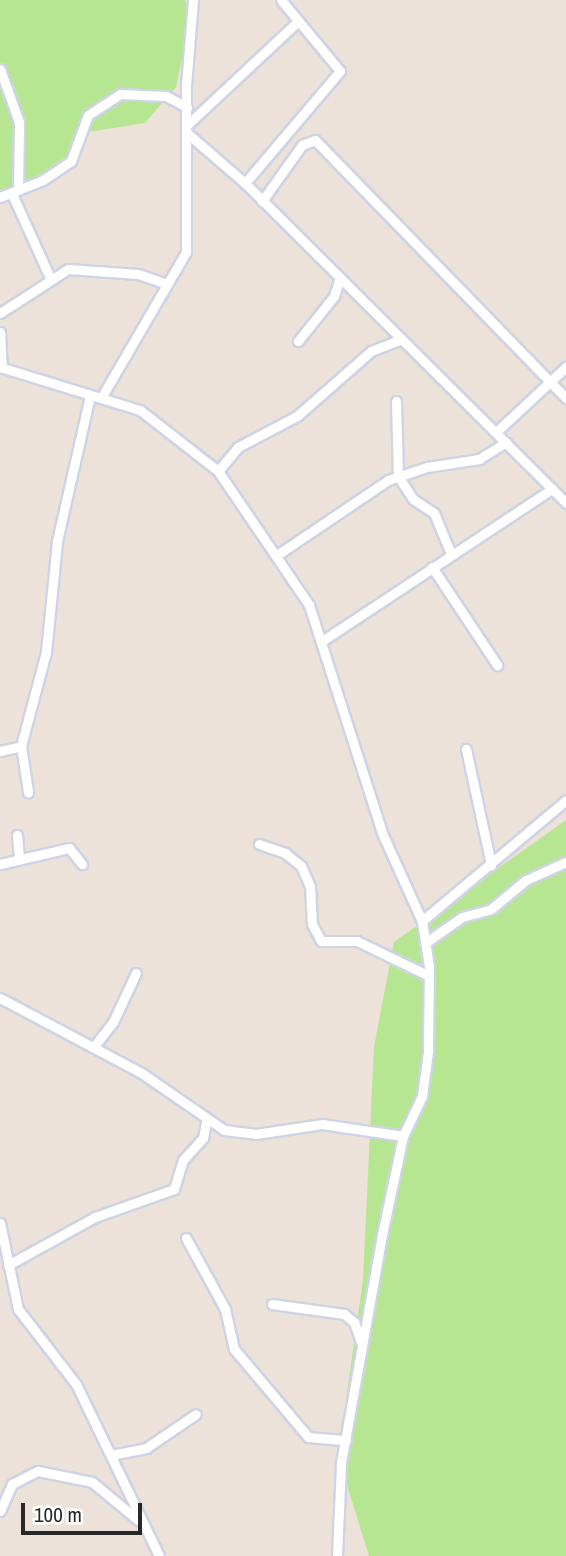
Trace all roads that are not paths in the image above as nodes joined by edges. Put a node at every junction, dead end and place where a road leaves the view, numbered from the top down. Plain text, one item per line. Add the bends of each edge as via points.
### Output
1 (193, 0) edge
2 (281, 0) edge
3 (296, 23) junction
4 (0, 69) edge
5 (187, 107) junction
6 (187, 129) junction
7 (245, 183) junction
8 (15, 192) junction
9 (0, 197) edge
10 (262, 201) junction
11 (340, 278) junction
12 (51, 280) junction
13 (167, 284) junction
14 (0, 313) edge
15 (0, 332) edge
16 (402, 339) junction
17 (298, 341) dead end
18 (566, 367) edge
19 (1, 368) edge
20 (549, 381) junction
21 (90, 396) junction
22 (101, 398) junction
23 (566, 398) edge
24 (396, 401) dead end
25 (496, 432) junction
26 (506, 442) junction
27 (218, 471) junction
28 (398, 476) junction
29 (552, 489) junction
30 (566, 503) edge
31 (451, 554) junction
32 (278, 555) junction
33 (432, 566) junction
34 (322, 641) junction
35 (497, 665) dead end
36 (21, 746) junction
37 (466, 749) dead end
38 (0, 751) edge
39 (28, 792) dead end
40 (566, 800) edge
41 (17, 835) dead end
42 (259, 844) dead end
43 (19, 859) junction
44 (566, 862) edge
45 (0, 864) edge
46 (82, 864) dead end
47 (491, 865) junction
48 (422, 921) junction
49 (425, 943) junction
50 (136, 974) dead end
51 (428, 975) junction
52 (0, 998) edge
53 (94, 1045) junction
54 (207, 1118) junction
55 (403, 1136) junction
56 (0, 1223) edge
57 (186, 1238) dead end
58 (8, 1265) junction
59 (272, 1304) dead end
60 (363, 1347) junction
61 (196, 1414) dead end
62 (346, 1440) junction
63 (111, 1455) junction
64 (0, 1511) edge
65 (139, 1521) junction
66 (159, 1556) edge
67 (337, 1556) edge

1 - 5 street
2 - 3 street
3 - 6 street
3 - 7 street via 340,71
4 - 8 street via 19,122
5 - 6 street
5 - 8 street via 166,96 120,94 88,115 71,160
6 - 7 street
6 - 13 street via 186,252
7 - 10 street
8 - 9 street
8 - 12 street
10 - 11 street
10 - 20 street via 302,145 315,140
11 - 16 street
11 - 17 street via 334,296
12 - 13 street via 77,268 138,274
12 - 14 street
13 - 22 street
15 - 19 street
16 - 25 street
16 - 27 street via 370,351 297,416 238,447
18 - 20 street
19 - 21 street
20 - 23 street
20 - 25 street
21 - 22 street
21 - 36 street via 57,541 49,641
22 - 27 street via 140,410
24 - 28 street
25 - 26 street
26 - 28 street via 479,459
26 - 29 street
27 - 32 street
28 - 31 street via 413,499 434,513
28 - 32 street via 368,490
29 - 30 street
29 - 31 street
31 - 33 street
32 - 34 street via 309,605
33 - 34 street
33 - 35 street
34 - 48 street via 382,833
36 - 38 street
36 - 39 street
37 - 47 street
40 - 47 street
41 - 43 street
42 - 51 street via 285,853 301,866 310,886 312,924 321,941 357,942
43 - 45 street
43 - 46 street via 69,848
44 - 49 street via 526,880 491,909 462,917
47 - 48 street
48 - 49 street
49 - 51 street
50 - 53 street via 113,1022
51 - 55 street via 428,1052 422,1096
52 - 53 street
53 - 54 street
54 - 55 street via 241,1134 321,1124
54 - 58 street via 203,1138 183,1160 174,1189 95,1217
55 - 60 street
56 - 58 street
57 - 62 street via 225,1309 237,1353 309,1437
58 - 63 street via 22,1316 76,1384
59 - 60 street via 344,1314 354,1322
60 - 62 street
61 - 63 street via 146,1448
62 - 67 street
63 - 65 street
64 - 65 street via 12,1484 38,1471 92,1482
65 - 66 street

